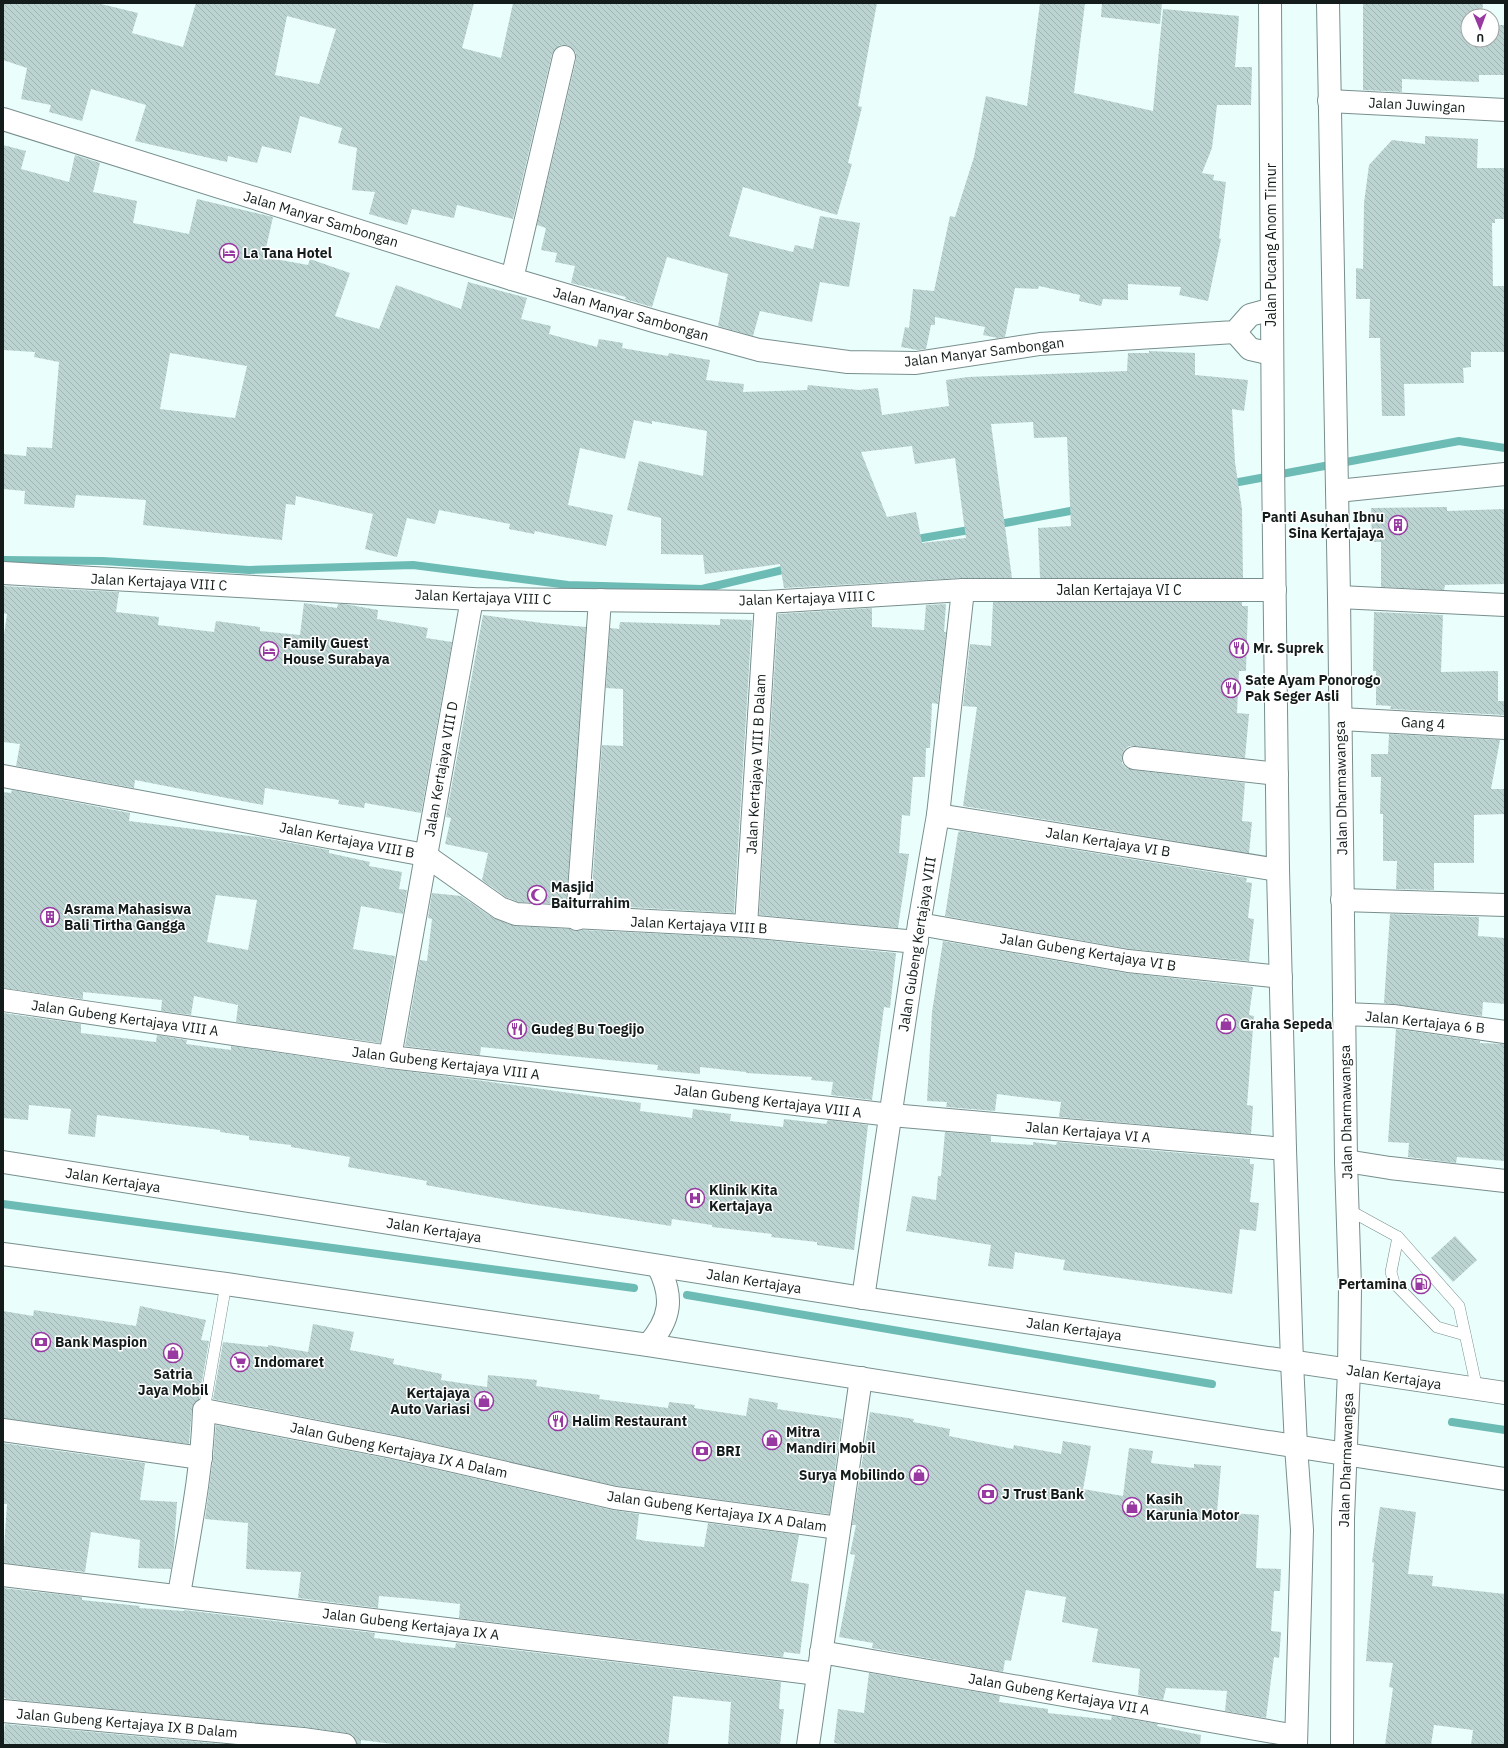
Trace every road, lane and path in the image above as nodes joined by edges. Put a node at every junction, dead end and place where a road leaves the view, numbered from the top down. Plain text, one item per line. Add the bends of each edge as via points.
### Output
1 (1270, 3) edge
2 (1328, 3) edge
3 (564, 57) dead end
4 (1328, 101) junction
5 (1505, 110) edge
6 (3, 119) edge
7 (512, 279) junction
8 (1272, 309) junction
9 (1235, 332) junction
10 (1272, 354) junction
11 (1505, 474) edge
12 (1337, 485) junction
13 (3, 573) edge
14 (963, 590) junction
15 (1275, 590) junction
16 (1339, 597) junction
17 (472, 599) junction
18 (600, 600) junction
19 (766, 602) junction
20 (1505, 605) edge
21 (1341, 719) junction
22 (1505, 728) edge
23 (1134, 758) dead end
24 (1277, 774) junction
25 (3, 776) edge
26 (938, 815) junction
27 (426, 855) junction
28 (1278, 870) junction
29 (1342, 900) junction
30 (1505, 905) edge
31 (577, 919) junction
32 (746, 926) junction
33 (918, 933) junction
34 (1281, 977) junction
35 (3, 1000) edge
36 (1344, 1014) junction
37 (1505, 1032) edge
38 (390, 1057) junction
39 (891, 1115) junction
40 (1285, 1149) junction
41 (1346, 1161) junction
42 (3, 1162) edge
43 (1505, 1181) edge
44 (1347, 1209) junction
45 (1398, 1237) junction
46 (3, 1254) edge
47 (658, 1266) junction
48 (226, 1284) junction
49 (863, 1298) junction
50 (1465, 1335) junction
51 (648, 1345) junction
52 (1292, 1362) junction
53 (1349, 1370) junction
54 (861, 1378) junction
55 (1477, 1389) junction
56 (1505, 1394) edge
57 (204, 1410) junction
58 (3, 1430) edge
59 (1296, 1446) junction
60 (1345, 1455) junction
61 (201, 1458) junction
62 (1505, 1479) edge
63 (839, 1528) junction
64 (3, 1575) edge
65 (179, 1595) junction
66 (821, 1652) junction
67 (818, 1674) junction
68 (3, 1711) edge
69 (170, 1736) edge
70 (1296, 1740) edge
71 (345, 1745) edge
72 (808, 1745) edge
73 (1342, 1745) edge

1 - 8 street, Jalan Pucang Anom Timur
2 - 4 street
3 - 7 street
4 - 5 street, Jalan Juwingan
4 - 12 street
6 - 7 street, Jalan Manyar Sambongan
7 - 9 street, Jalan Manyar Sambongan via 759,350 848,362 916,363 1040,344
8 - 9 street via 1250,315
8 - 10 street, Jalan Pucang Anom Timur
9 - 10 street via 1250,349
10 - 15 street, Jalan Pucang Anom Timur
11 - 12 street
12 - 16 street, Jalan Dharmawangsa
13 - 17 street, Jalan Kertajaya VIII C
14 - 15 street, Jalan Kertajaya VI C
14 - 19 street, Jalan Kertajaya VIII C
14 - 26 street, Jalan Gubeng Kertajaya VIII
15 - 24 street
16 - 20 street
16 - 21 street, Jalan Dharmawangsa
17 - 18 street, Jalan Kertajaya VIII C
17 - 27 street, Jalan Kertajaya VIII D
18 - 19 street, Jalan Kertajaya VIII C
18 - 31 street
19 - 32 street, Jalan Kertajaya VIII B Dalam
21 - 22 street, Gang 4
21 - 29 street, Jalan Dharmawangsa
23 - 24 street
24 - 28 street
25 - 27 street, Jalan Kertajaya VIII B
26 - 28 street, Jalan Kertajaya VI B
26 - 33 street, Jalan Gubeng Kertajaya VIII
27 - 31 street, Jalan Kertajaya VIII B via 508,912
27 - 38 street, Jalan Kertajaya VIII D
28 - 34 street
29 - 30 street
29 - 36 street, Jalan Dharmawangsa
31 - 32 street, Jalan Kertajaya VIII B
32 - 33 street, Jalan Kertajaya VIII B
33 - 34 street, Jalan Gubeng Kertajaya VI B via 1128,961
33 - 39 street, Jalan Gubeng Kertajaya VIII
34 - 40 street
35 - 38 street, Jalan Gubeng Kertajaya VIII A
36 - 37 street, Jalan Kertajaya 6 B via 1393,1016
36 - 41 street, Jalan Dharmawangsa
38 - 39 street, Jalan Gubeng Kertajaya VIII A
39 - 40 street, Jalan Kertajaya VI A
39 - 49 street, Jalan Gubeng Kertajaya VIII
40 - 52 street
41 - 43 street
41 - 44 street, Jalan Dharmawangsa
42 - 47 street, Jalan Kertajaya
44 - 45 lane
44 - 53 street, Jalan Dharmawangsa via 1350,1287
45 - 50 lane via 1459,1306
45 - 50 lane via 1391,1272 1394,1283 1437,1326
46 - 48 street
47 - 49 street, Jalan Kertajaya
47 - 51 street via 665,1279 668,1307 665,1321
48 - 51 street
48 - 57 lane
49 - 52 street, Jalan Kertajaya
50 - 55 lane
51 - 54 street
52 - 53 street, Jalan Kertajaya
52 - 59 street
53 - 55 street, Jalan Kertajaya
53 - 60 street, Jalan Dharmawangsa
54 - 59 street
54 - 63 street
55 - 56 street, Jalan Kertajaya
57 - 61 street
57 - 63 street, Jalan Gubeng Kertajaya IX A Dalam via 393,1447 615,1498
58 - 61 street
59 - 60 street
59 - 70 street via 1302,1530
60 - 62 street
60 - 73 street, Jalan Dharmawangsa
61 - 65 street
63 - 66 street
64 - 65 street, Jalan Gubeng Kertajaya IX A
65 - 67 street, Jalan Gubeng Kertajaya IX A
66 - 67 street
66 - 70 street, Jalan Gubeng Kertajaya VII A
67 - 72 street
68 - 69 street, Jalan Gubeng Kertajaya IX B Dalam
69 - 71 street, Jalan Gubeng Kertajaya IX B Dalam via 303,1739

